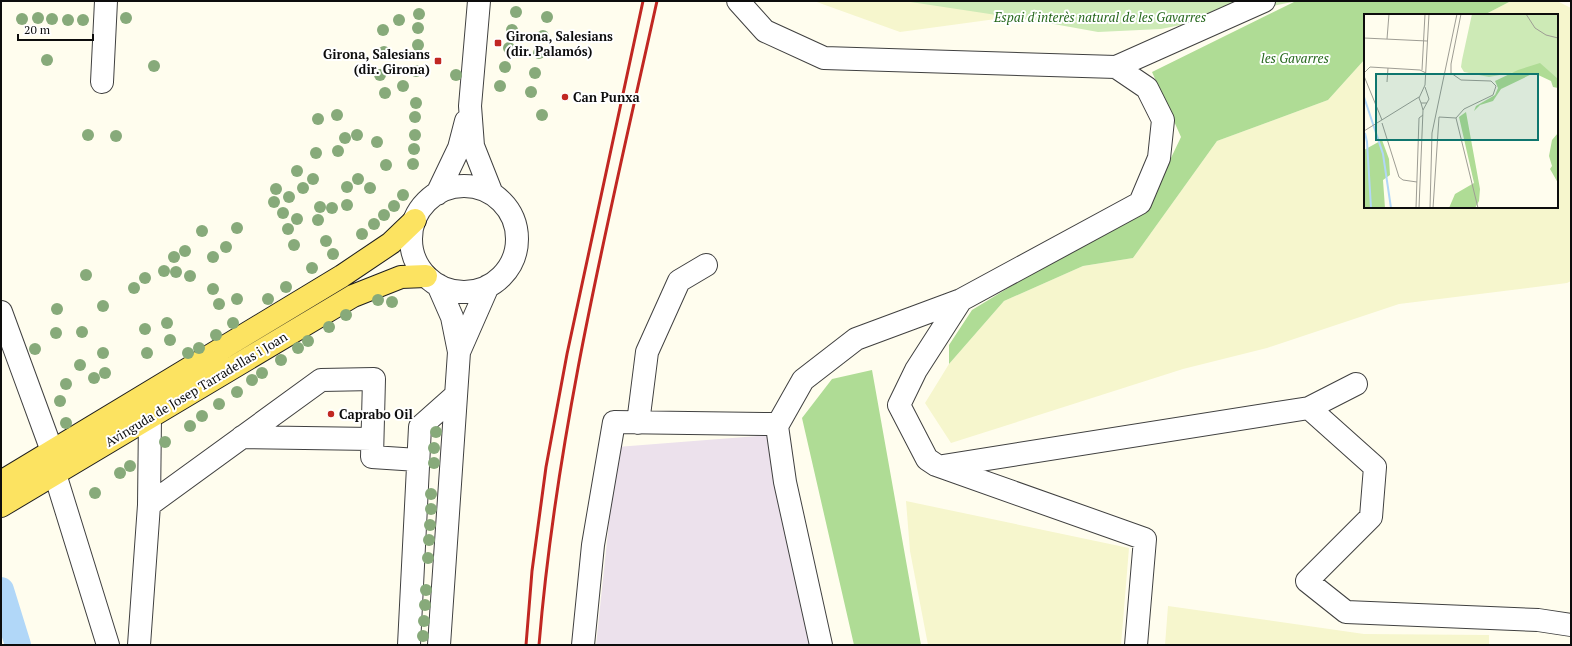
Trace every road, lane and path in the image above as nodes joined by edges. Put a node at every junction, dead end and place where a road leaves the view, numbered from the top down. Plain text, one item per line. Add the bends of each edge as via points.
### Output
1 (106, 1) edge
2 (479, 1) edge
3 (738, 1) edge
4 (1264, 1) edge
5 (1116, 67) junction
6 (102, 82) dead end
7 (470, 106) junction
8 (437, 194) junction
9 (492, 194) junction
10 (415, 220) junction
11 (706, 264) dead end
12 (432, 280) junction
13 (488, 286) junction
14 (961, 300) junction
15 (1, 312) edge
16 (459, 352) junction
17 (1356, 384) dead end
18 (456, 395) junction
19 (1309, 408) junction
20 (150, 417) junction
21 (638, 423) junction
22 (777, 426) junction
23 (242, 437) junction
24 (372, 439) junction
25 (52, 451) junction
26 (418, 460) junction
27 (936, 465) junction
28 (55, 474) junction
29 (1, 482) edge
30 (149, 505) junction
31 (1, 506) edge
32 (1571, 625) edge
33 (108, 645) edge
34 (139, 645) edge
35 (409, 645) edge
36 (439, 645) edge
37 (583, 645) edge
38 (821, 645) edge
39 (1136, 645) edge

1 - 6 street
2 - 7 street
3 - 5 street via 766,31 824,58
4 - 5 street
5 - 14 street via 1147,88 1163,120 1159,158 1140,203
7 - 8 street via 459,148
7 - 9 street via 473,146
8 - 9 street via 450,188 465,186 479,188
8 - 10 street via 424,205
9 - 13 street via 512,214 518,242 509,268
10 - 12 street via 411,244 416,261
10 - 25 main road, Avinguda de Josep Tarradellas i Joan via 391,243 342,276
11 - 21 street via 679,281 647,352
12 - 13 street via 460,292 475,291
12 - 16 street via 452,316
12 - 20 main road, Avinguda de Josep Tarradellas i Joan via 401,277 364,291
13 - 16 street
14 - 22 street via 856,339 803,380
14 - 27 street via 916,370 899,405 926,459
15 - 25 street
16 - 18 street
17 - 19 street
18 - 26 street via 420,427
18 - 36 street
19 - 27 street via 951,465
19 - 32 street via 1375,468 1371,516 1308,581 1346,612 1538,620
20 - 28 main road, Avinguda de Josep Tarradellas i Joan
20 - 30 street
21 - 22 street
21 - 37 street via 614,422 593,546
22 - 38 street via 785,482
23 - 24 street
23 - 24 street via 321,380 374,379
23 - 30 street
24 - 26 street via 372,457
25 - 29 main road, Avinguda de Josep Tarradellas i Joan
26 - 35 street
27 - 39 street via 1146,539
28 - 31 main road, Avinguda de Josep Tarradellas i Joan
28 - 33 street
30 - 34 street

